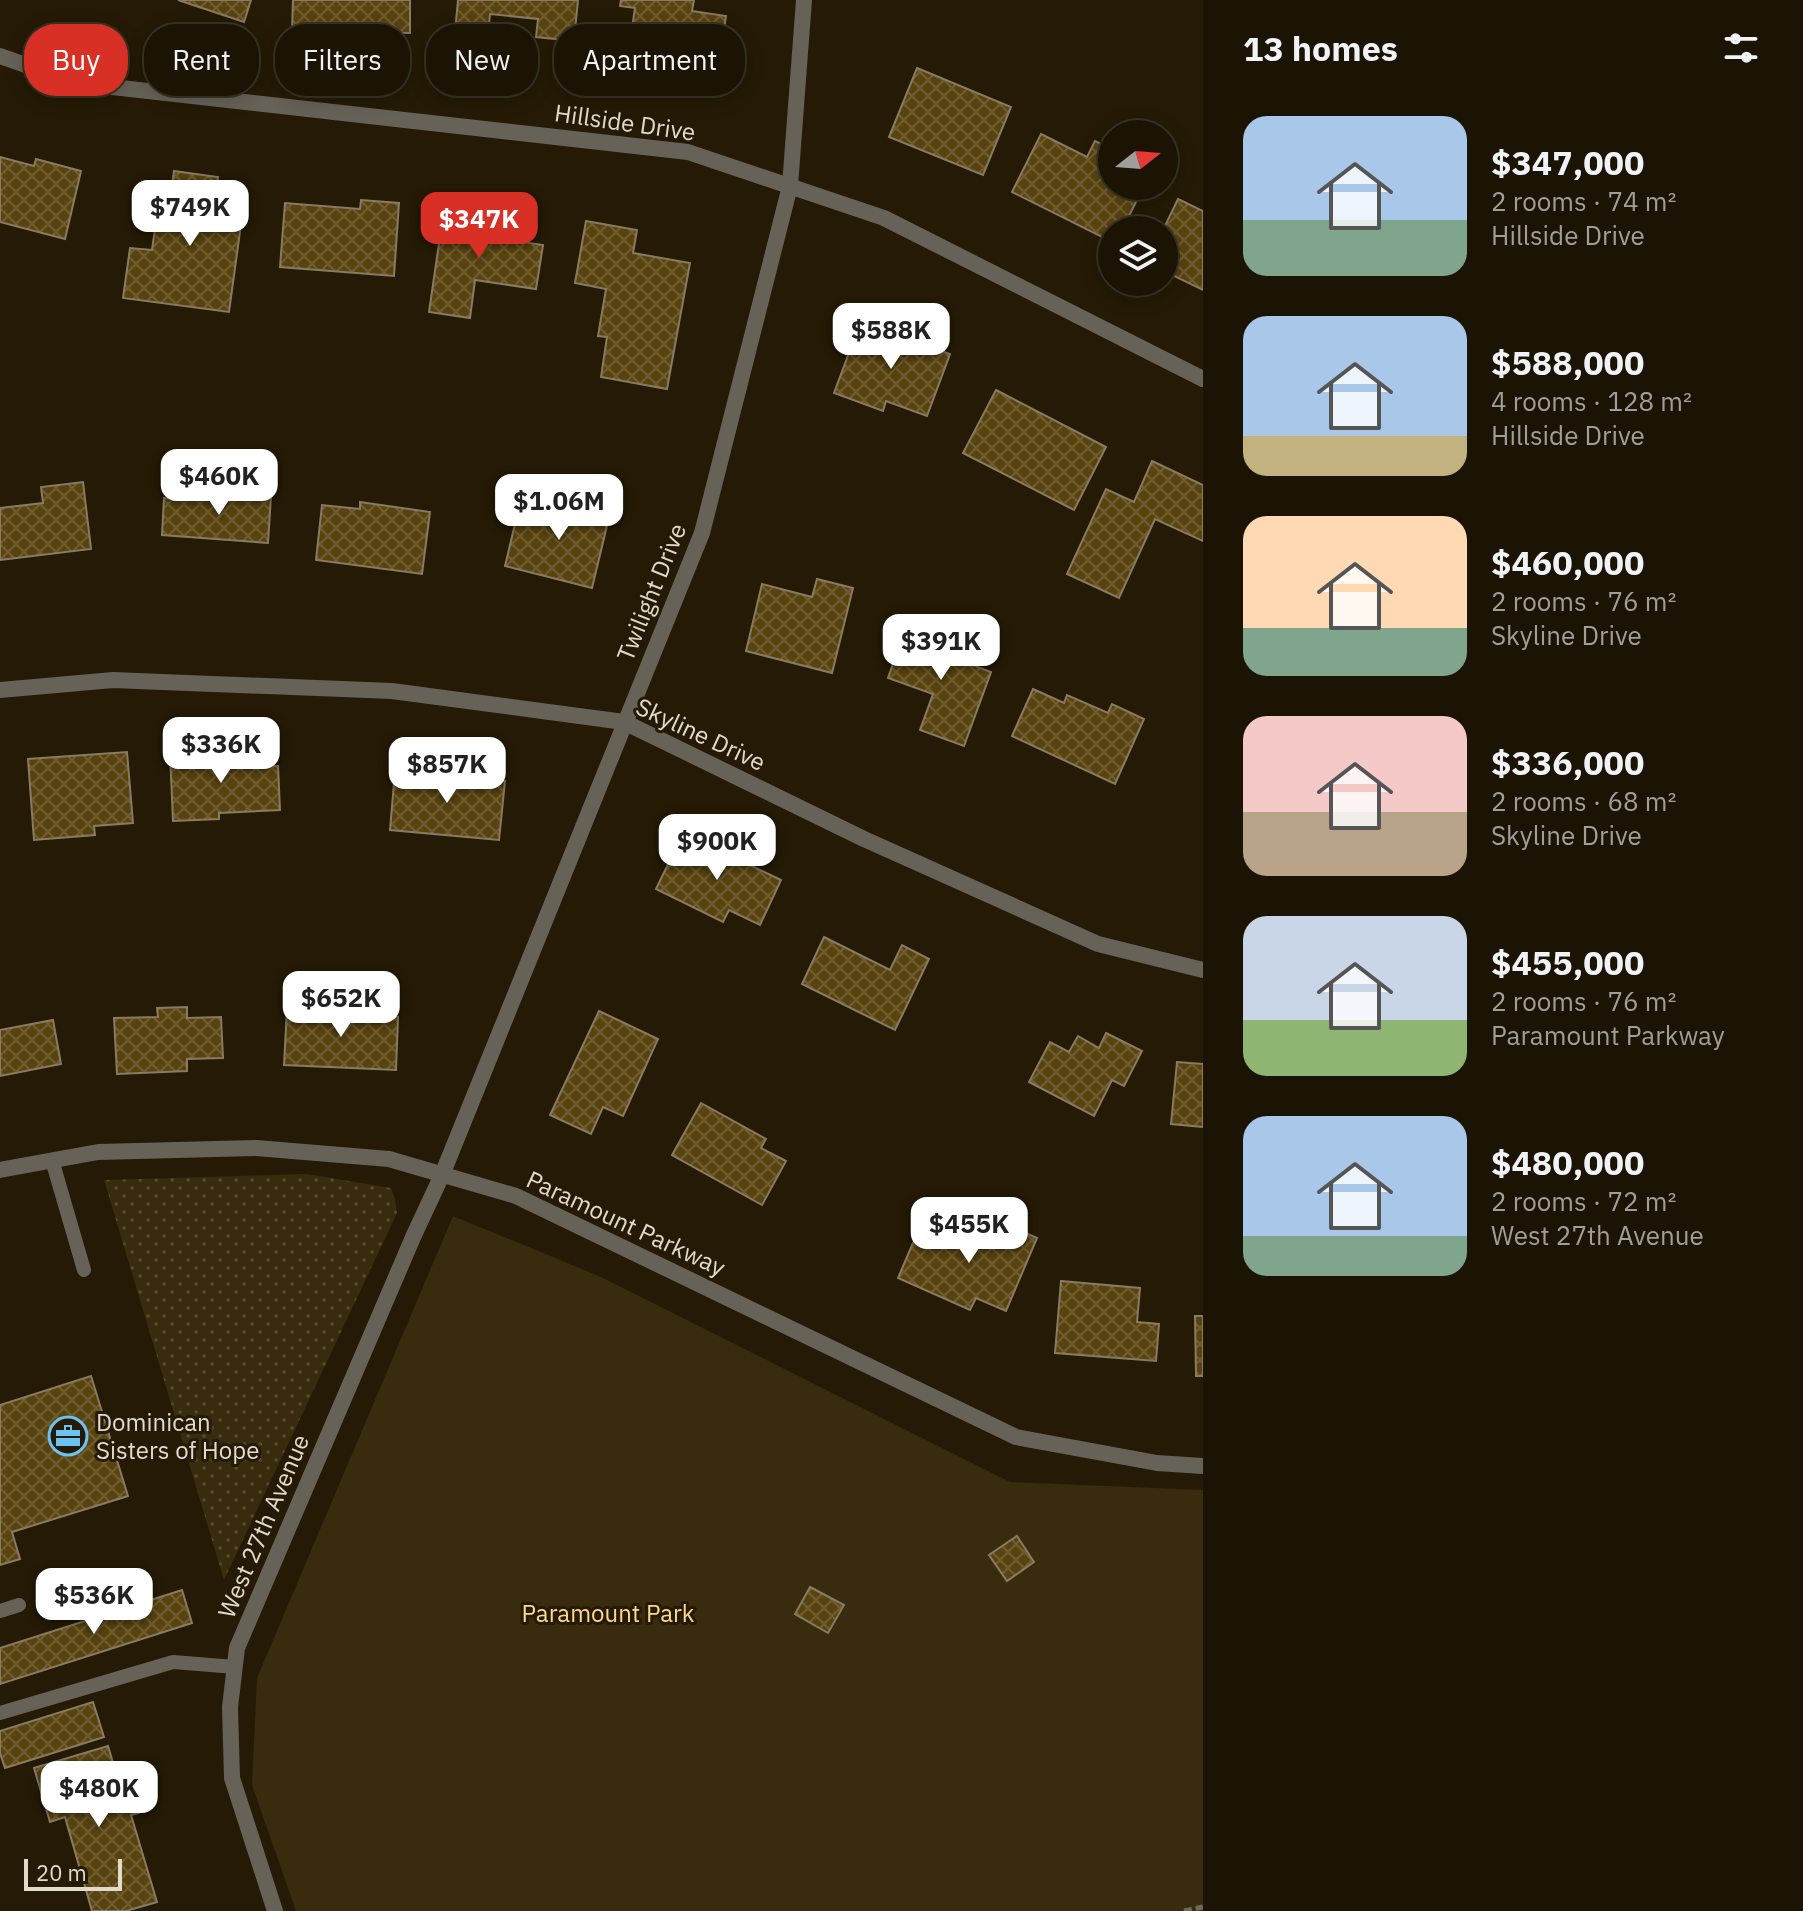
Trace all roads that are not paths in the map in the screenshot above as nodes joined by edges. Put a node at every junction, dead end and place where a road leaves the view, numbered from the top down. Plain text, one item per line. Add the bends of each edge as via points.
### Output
1 (804, 0) edge
2 (0, 56) edge
3 (790, 186) junction
4 (1203, 379) edge
5 (0, 690) edge
6 (624, 722) junction
7 (1203, 970) edge
8 (52, 1160) junction
9 (0, 1170) edge
10 (442, 1175) junction
11 (84, 1270) dead end
12 (1203, 1466) edge
13 (19, 1605) dead end
14 (0, 1611) edge
15 (235, 1667) junction
16 (0, 1713) edge
17 (275, 1911) edge

1 - 3 street, Twilight Drive
2 - 3 street, Hillside Drive via 77,83 688,152
3 - 4 street, Hillside Drive via 884,218
3 - 6 street, Twilight Drive via 702,533
5 - 6 street, Skyline Drive via 113,680 392,691
6 - 7 street, Skyline Drive via 864,839 1098,944
6 - 10 street, Twilight Drive
8 - 9 street, Paramount Parkway
8 - 10 street, Paramount Parkway via 98,1152 256,1148 389,1159
8 - 11 lane
10 - 12 street, Paramount Parkway via 516,1196 1016,1437 1157,1463
10 - 15 street, West 27th Avenue via 237,1648
13 - 14 lane
15 - 16 lane via 173,1662
15 - 17 street, West 27th Avenue via 232,1778

